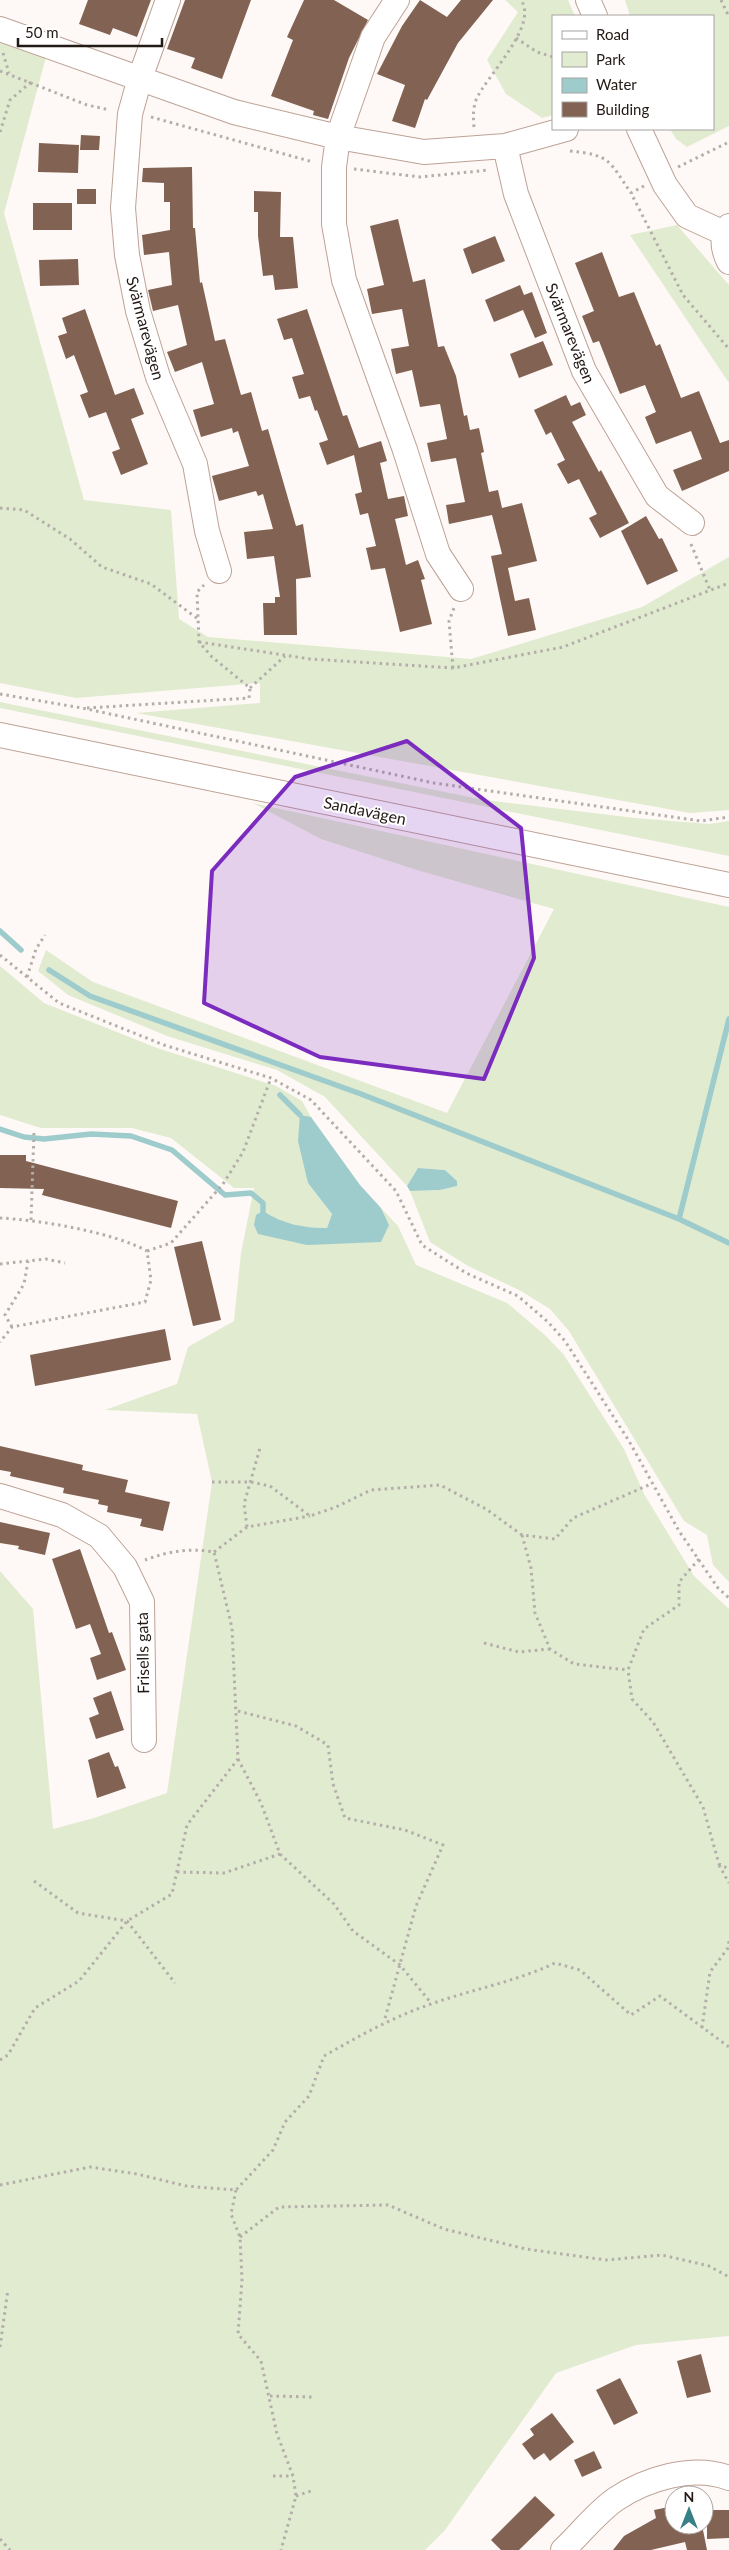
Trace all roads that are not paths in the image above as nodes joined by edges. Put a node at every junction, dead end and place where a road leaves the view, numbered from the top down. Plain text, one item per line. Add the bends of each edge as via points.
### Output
1 (168, 0) edge
2 (397, 0) edge
3 (588, 0) edge
4 (595, 15) edge
5 (1, 40) edge
6 (140, 78) junction
7 (562, 130) edge
8 (639, 130) edge
9 (338, 137) junction
10 (505, 146) junction
11 (726, 229) edge
12 (729, 262) edge
13 (692, 524) road end
14 (219, 571) road end
15 (461, 589) road end
16 (0, 735) edge
17 (729, 885) edge
18 (0, 1496) edge
19 (144, 1740) dead end
20 (729, 2478) edge
21 (563, 2550) edge

1 - 6 street, Svärmarevägen
2 - 9 street via 374,37
3 - 4 street
5 - 6 street
6 - 9 street via 234,112
6 - 14 street, Svärmarevägen via 130,114 123,208 127,255 138,311 158,377 195,464 207,531
7 - 10 street
8 - 11 street via 665,185 687,216
9 - 10 street via 424,152
9 - 15 street via 334,167 334,224 344,280 405,450 438,554
10 - 13 street, Svärmarevägen via 516,194 584,371 657,496
11 - 12 street via 724,252
16 - 17 street, Sandavägen
18 - 19 street, Frisells gata via 62,1515 99,1536 125,1567 142,1602
20 - 21 street via 683,2474 647,2482 615,2500

